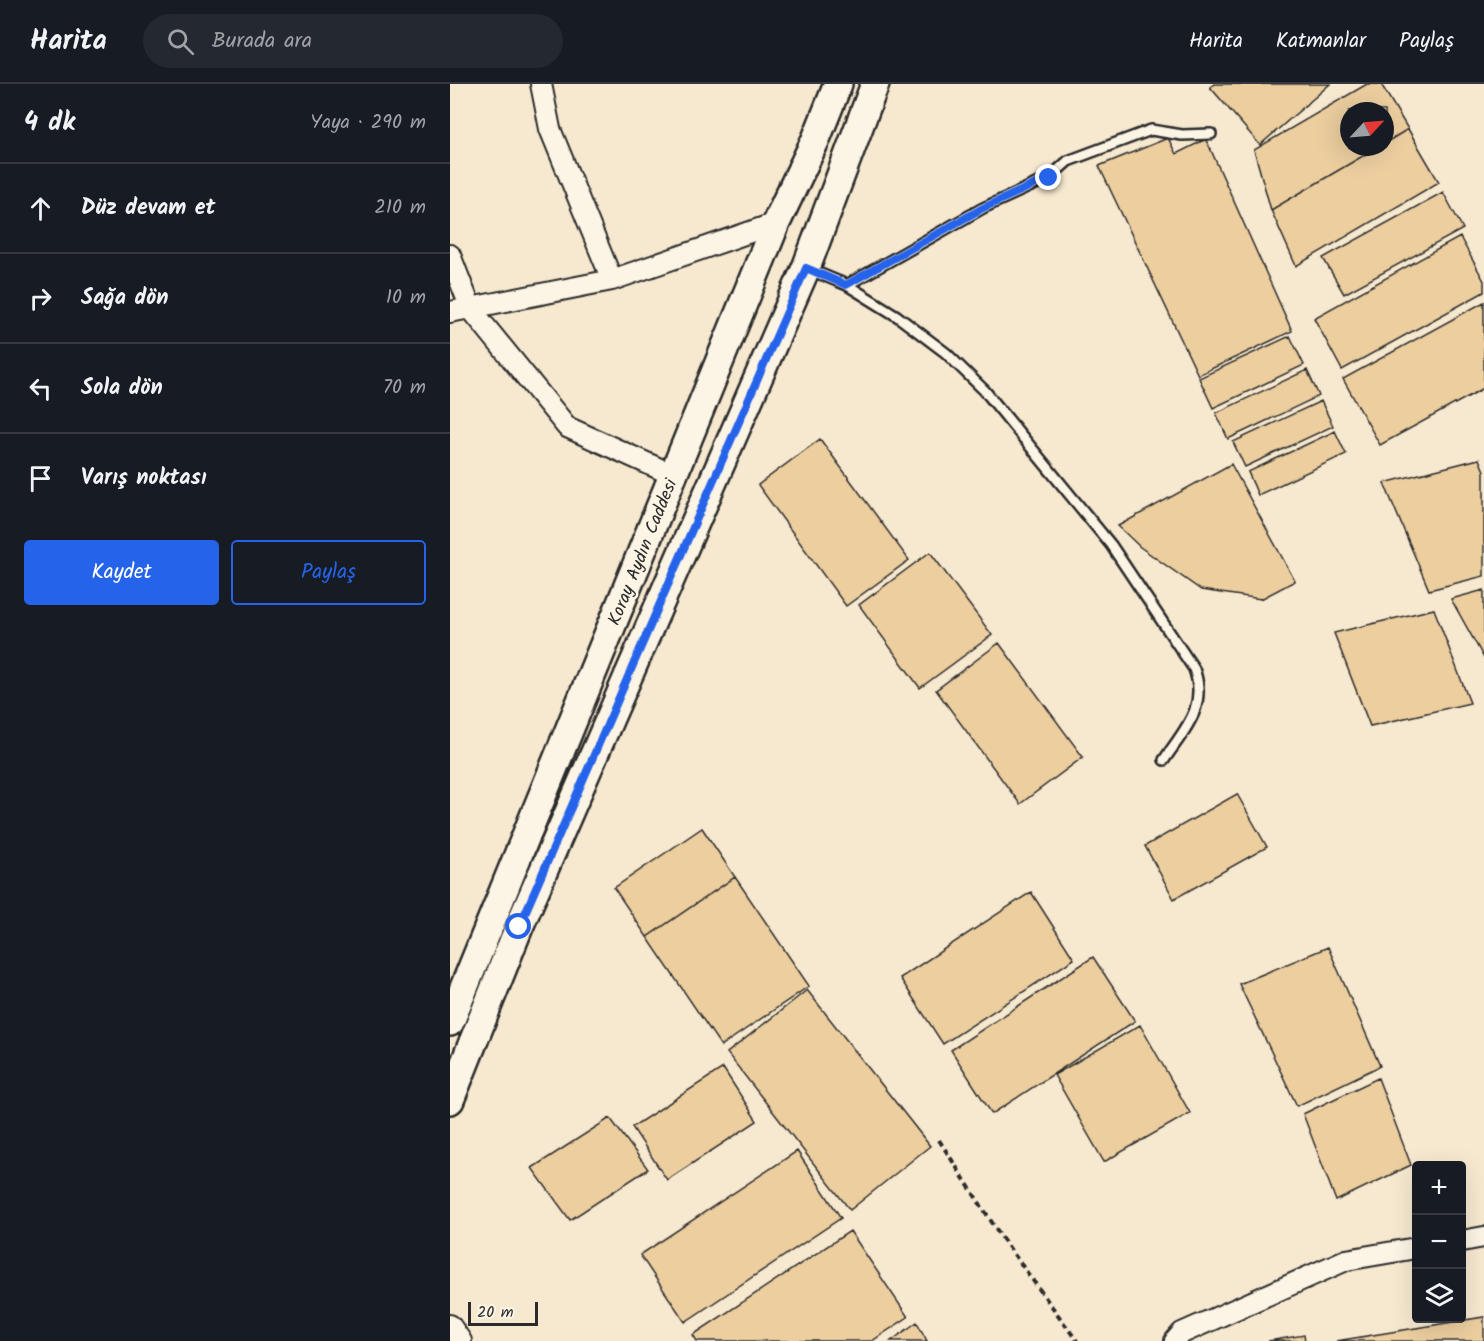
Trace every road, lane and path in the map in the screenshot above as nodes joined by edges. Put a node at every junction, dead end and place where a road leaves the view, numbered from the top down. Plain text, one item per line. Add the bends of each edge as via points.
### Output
1 (541, 84) edge
2 (838, 84) edge
3 (875, 84) edge
4 (1211, 134) dead end
5 (776, 223) junction
6 (450, 255) edge
7 (806, 268) junction
8 (612, 280) junction
9 (846, 285) junction
10 (471, 309) junction
11 (450, 312) edge
12 (673, 475) junction
13 (1164, 760) dead end
14 (450, 1022) edge
15 (450, 1100) edge
16 (939, 1140) dead end
17 (1484, 1237) edge
18 (1466, 1240) edge
19 (1412, 1249) edge
20 (450, 1325) edge
21 (461, 1341) edge
22 (1077, 1341) edge
23 (1175, 1341) edge

1 - 8 street via 550,129
2 - 5 main road, Koray Aydın Caddesi
3 - 7 main road
4 - 9 lane via 1151,130 1068,161 1049,178 983,208
5 - 8 street
5 - 12 main road, Koray Aydın Caddesi
6 - 10 street
7 - 9 lane
7 - 15 main road via 519,927
8 - 10 street
9 - 13 lane via 897,316 946,353 985,391 1111,545 1194,669 1199,687 1194,714
10 - 11 street
10 - 12 street via 567,427
12 - 14 main road, Koray Aydın Caddesi
16 - 22 path via 1002,1238
17 - 18 street
19 - 23 street via 1346,1260 1182,1333
20 - 21 street

